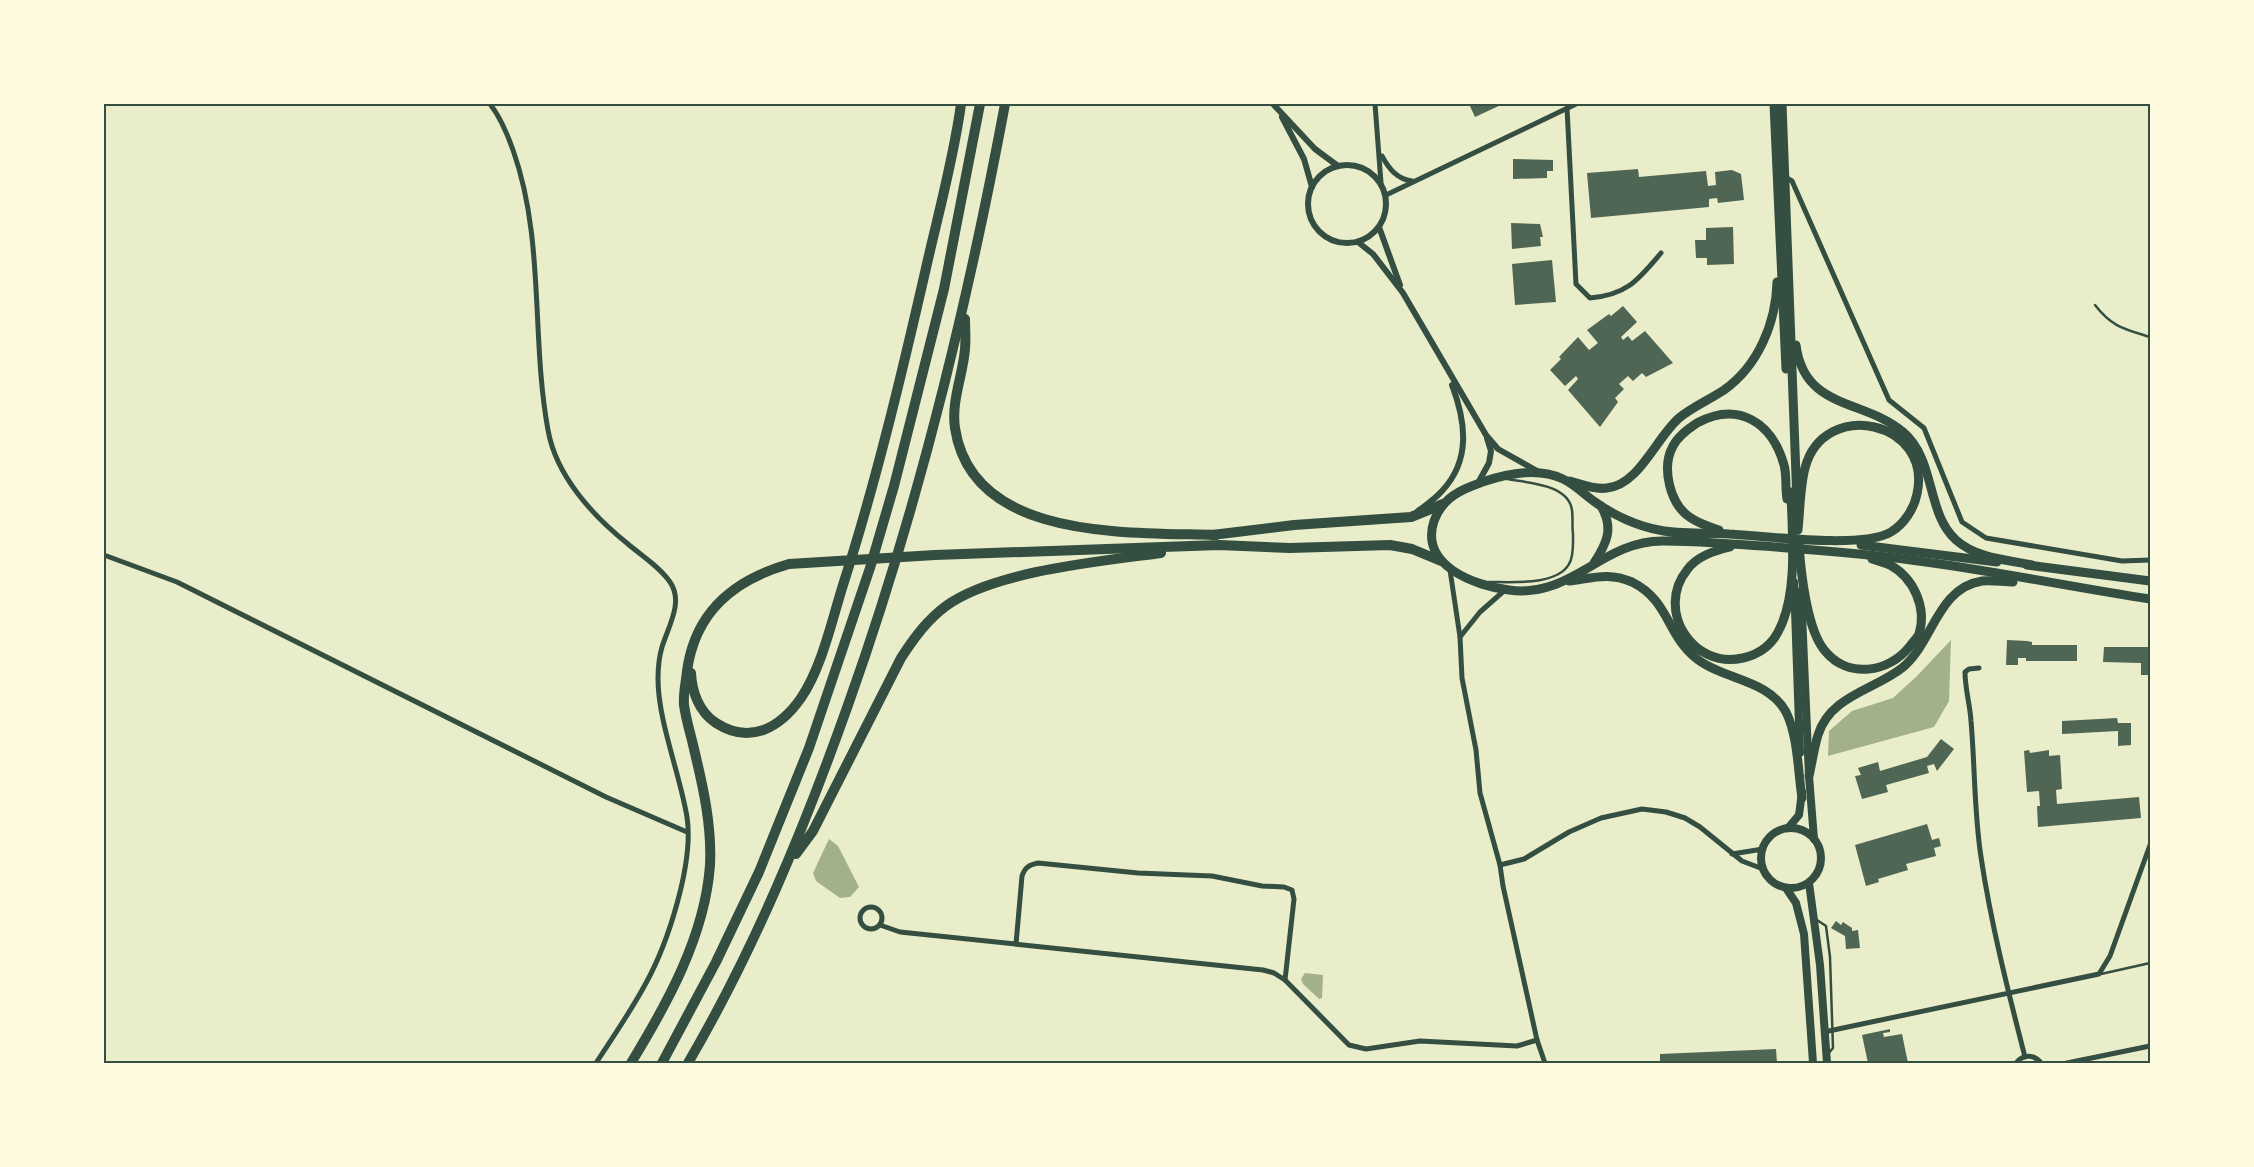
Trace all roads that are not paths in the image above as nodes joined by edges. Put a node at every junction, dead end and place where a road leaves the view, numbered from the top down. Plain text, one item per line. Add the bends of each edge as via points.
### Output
1 (490, 104) edge
2 (961, 104) edge
3 (980, 104) edge
4 (1005, 104) edge
5 (1375, 104) edge
6 (1576, 104) edge
7 (1774, 104) edge
8 (1782, 104) edge
9 (1275, 107) edge
10 (1567, 108) junction
11 (1380, 154) junction
12 (1338, 166) junction
13 (1785, 177) junction
14 (1412, 181) junction
15 (1381, 183) junction
16 (1312, 187) junction
17 (1386, 195) junction
18 (1780, 212) junction
19 (1379, 227) junction
20 (1358, 242) junction
21 (1660, 253) dead end
22 (1403, 293) junction
23 (965, 302) junction
24 (1790, 303) junction
25 (2095, 305) dead end
26 (2150, 337) edge
27 (1447, 370) junction
28 (1486, 435) junction
29 (1539, 472) junction
30 (1498, 477) junction
31 (1563, 479) junction
32 (1478, 483) junction
33 (1443, 504) junction
34 (1601, 506) junction
35 (1411, 517) junction
36 (1795, 531) junction
37 (1729, 534) junction
38 (1218, 540) junction
39 (1826, 540) junction
40 (1766, 542) junction
41 (1740, 544) junction
42 (104, 554) edge
43 (1858, 554) junction
44 (1797, 560) junction
45 (2150, 560) edge
46 (1441, 561) junction
47 (1594, 563) junction
48 (2032, 565) junction
49 (1450, 570) junction
50 (2150, 581) edge
51 (1472, 582) junction
52 (1564, 582) junction
53 (2061, 586) junction
54 (1506, 590) junction
55 (2150, 599) edge
56 (1460, 637) junction
57 (689, 654) junction
58 (1979, 668) dead end
59 (1808, 776) junction
60 (1802, 798) junction
61 (1788, 828) junction
62 (687, 832) junction
63 (1814, 839) junction
64 (2150, 844) edge
65 (1763, 849) junction
66 (1732, 854) junction
67 (1500, 865) junction
68 (786, 867) junction
69 (1763, 869) junction
70 (1809, 883) junction
71 (1786, 888) junction
72 (1814, 918) junction
73 (880, 925) junction
74 (1016, 944) junction
75 (2150, 963) edge
76 (2099, 974) junction
77 (1285, 980) junction
78 (2009, 994) junction
79 (1833, 1030) junction
80 (1824, 1032) junction
81 (1537, 1040) junction
82 (2150, 1046) edge
83 (2025, 1057) junction
84 (1826, 1060) edge
85 (596, 1063) edge
86 (631, 1063) edge
87 (662, 1063) edge
88 (688, 1063) edge
89 (1545, 1063) edge
90 (1813, 1063) edge
91 (2016, 1063) edge
92 (2041, 1063) edge
93 (2067, 1063) edge

1 - 62 street via 501,121 521,174 531,225 541,380 548,434 560,463 586,505 608,528 663,573 672,585 676,599 661,650 658,679
2 - 57 highway via 916,314 857,542 809,682 792,709 772,727 747,733 727,730 712,720 699,705 692,683
3 - 87 highway via 938,315 870,568 809,748 759,872
4 - 23 highway
5 - 11 street
6 - 10 street
7 - 18 main road
8 - 13 main road
9 - 12 street via 1315,149
9 - 16 street via 1304,159
10 - 14 street
10 - 21 street via 1576,284 1590,298 1610,296 1638,281
11 - 14 street via 1402,180
11 - 15 street
12 - 15 street via 1358,166
12 - 16 street via 1318,177
13 - 24 main road
13 - 45 street via 1792,181 1889,400 1924,428 1962,522 1986,538 2122,561
14 - 17 street
15 - 17 street
16 - 20 street via 1308,202 1310,217 1318,231 1332,240
17 - 19 street via 1386,211
18 - 31 main road via 1777,292 1770,326 1752,362 1737,380 1678,419 1633,475 1620,484 1606,488
18 - 36 main road
19 - 20 street
19 - 22 street
20 - 22 street via 1373,254
22 - 27 street
23 - 38 highway via 966,348 954,409 955,428 962,453 974,474 992,494 1016,508 1101,532
23 - 68 highway via 896,563 831,754
24 - 36 main road
24 - 48 main road via 1796,351 1809,380 1826,395 1891,423 1910,438 1922,459 1943,520 1957,541 1989,556
25 - 26 lane via 2107,320
27 - 28 street
27 - 35 street via 1465,433 1462,457 1442,492
28 - 29 street via 1498,449
28 - 32 street via 1491,451 1489,463
29 - 30 main road
29 - 31 main road
30 - 32 main road
30 - 51 lane via 1547,486 1567,498 1572,510 1572,558 1567,567 1552,577 1518,582
31 - 34 main road
32 - 33 main road via 1458,492
33 - 35 highway
33 - 46 main road via 1434,520 1432,532 1433,544
34 - 37 main road via 1630,522 1660,531
34 - 47 main road via 1607,517 1606,544
35 - 38 highway via 1294,525
36 - 37 main road via 1786,497 1784,465 1774,442 1760,424 1744,415 1724,413 1686,430 1672,446 1668,478 1679,507 1690,518
36 - 39 main road via 1805,468 1814,449 1829,434 1854,425 1880,427 1908,448 1917,465 1920,483 1916,501 1894,531 1872,540
36 - 44 main road
37 - 40 main road
38 - 46 highway via 1290,548 1390,545 1412,549
38 - 57 highway via 1104,549 789,564 766,570 739,584 717,603 700,627
38 - 68 highway via 1035,574 976,590 946,606 914,637 901,658 813,831
39 - 40 main road
39 - 48 main road via 1978,561
40 - 41 main road
40 - 43 main road
41 - 44 main road via 1701,557 1687,570 1674,600 1683,634 1697,650 1717,658 1738,660 1768,646 1781,627
41 - 47 main road via 1657,541 1628,547
42 - 62 street via 177,582 606,796
43 - 44 main road via 1890,566 1910,582 1920,606 1921,619 1918,635 1905,653 1890,665 1866,670 1848,668 1824,650 1812,629
43 - 53 main road via 1913,560
44 - 59 main road
44 - 60 main road
46 - 49 main road
47 - 52 main road
48 - 50 main road
49 - 51 main road
49 - 56 street
51 - 54 main road
52 - 54 main road via 1528,592
52 - 60 main road via 1610,575 1632,582 1662,606 1678,640 1688,652 1703,663 1764,689 1777,699 1793,730
53 - 55 main road
53 - 59 main road via 1982,581 1949,599 1918,652 1902,669 1838,705 1818,734
54 - 56 street via 1480,612
56 - 67 street via 1462,678 1476,750 1480,793
57 - 86 highway via 684,704 708,819 710,864 704,905 684,964 651,1031
58 - 78 street via 1965,672 1965,688 1971,719 1981,856
59 - 63 main road
60 - 61 main road via 1799,815
61 - 63 main road via 1806,832
61 - 65 main road via 1775,833
62 - 85 street via 682,881 670,928 647,982
63 - 70 main road via 1820,850 1820,867
64 - 76 street via 2110,956
65 - 66 street
65 - 69 main road
66 - 67 street via 1685,818 1642,809 1601,818 1569,832 1524,859
66 - 69 street
67 - 81 street
68 - 88 highway via 735,976
69 - 71 main road via 1774,883
70 - 71 main road
70 - 72 main road
71 - 90 main road via 1796,903 1804,934
72 - 79 lane via 1826,926
72 - 80 main road
73 - 73 street via 882,918 877,909 870,907 861,913 861,924 866,928 874,929
73 - 74 street via 900,932
74 - 77 street via 1263,970
74 - 77 street via 1022,876 1024,869 1031,864 1212,876 1292,890 1294,899
75 - 76 lane
76 - 78 street
77 - 81 street via 1348,1045 1366,1049 1420,1041 1450,1041 1517,1046
78 - 79 street
78 - 83 street
79 - 80 street
79 - 84 lane via 1833,1048
80 - 84 main road
81 - 89 street
82 - 93 street
83 - 91 street
83 - 92 street via 2035,1058

